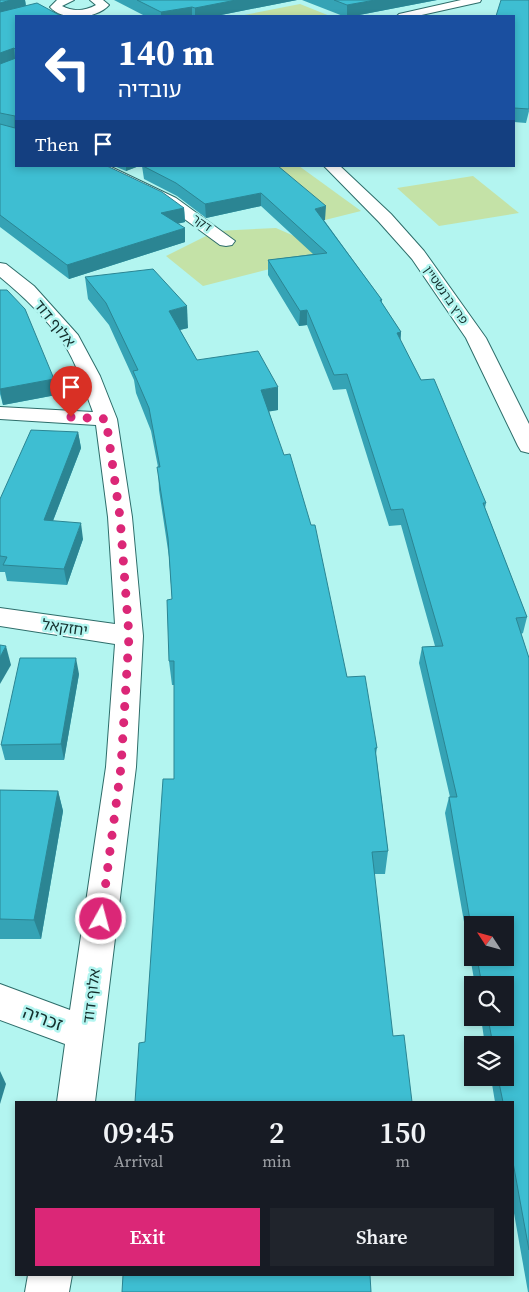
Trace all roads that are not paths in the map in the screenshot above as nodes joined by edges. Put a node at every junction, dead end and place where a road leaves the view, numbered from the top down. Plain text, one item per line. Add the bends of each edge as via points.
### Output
1 (476, 0) edge
2 (60, 6) edge
3 (102, 8) edge
4 (407, 15) edge
5 (98, 167) edge
6 (333, 167) edge
7 (143, 172) edge
8 (126, 179) junction
9 (226, 241) dead end
10 (5, 277) edge
11 (0, 414) edge
12 (106, 419) junction
13 (529, 446) edge
14 (0, 617) edge
15 (129, 636) junction
16 (0, 1002) edge
17 (86, 1034) junction
18 (76, 1101) edge
19 (50, 1276) edge
20 (47, 1292) edge

1 - 4 street
2 - 3 street
5 - 8 street, דקר
6 - 13 street, פרץ ברנשטיין via 418,254 476,338
7 - 8 street
8 - 9 street, דקר via 170,201
10 - 12 street, אלוף דוד via 27,290 71,339 90,376
11 - 12 street
12 - 15 street, אלוף דוד via 120,517
14 - 15 street, יחזקאל
15 - 17 street, אלוף דוד via 121,767
16 - 17 street, זכריה
17 - 18 street, אלוף דוד
19 - 20 street

